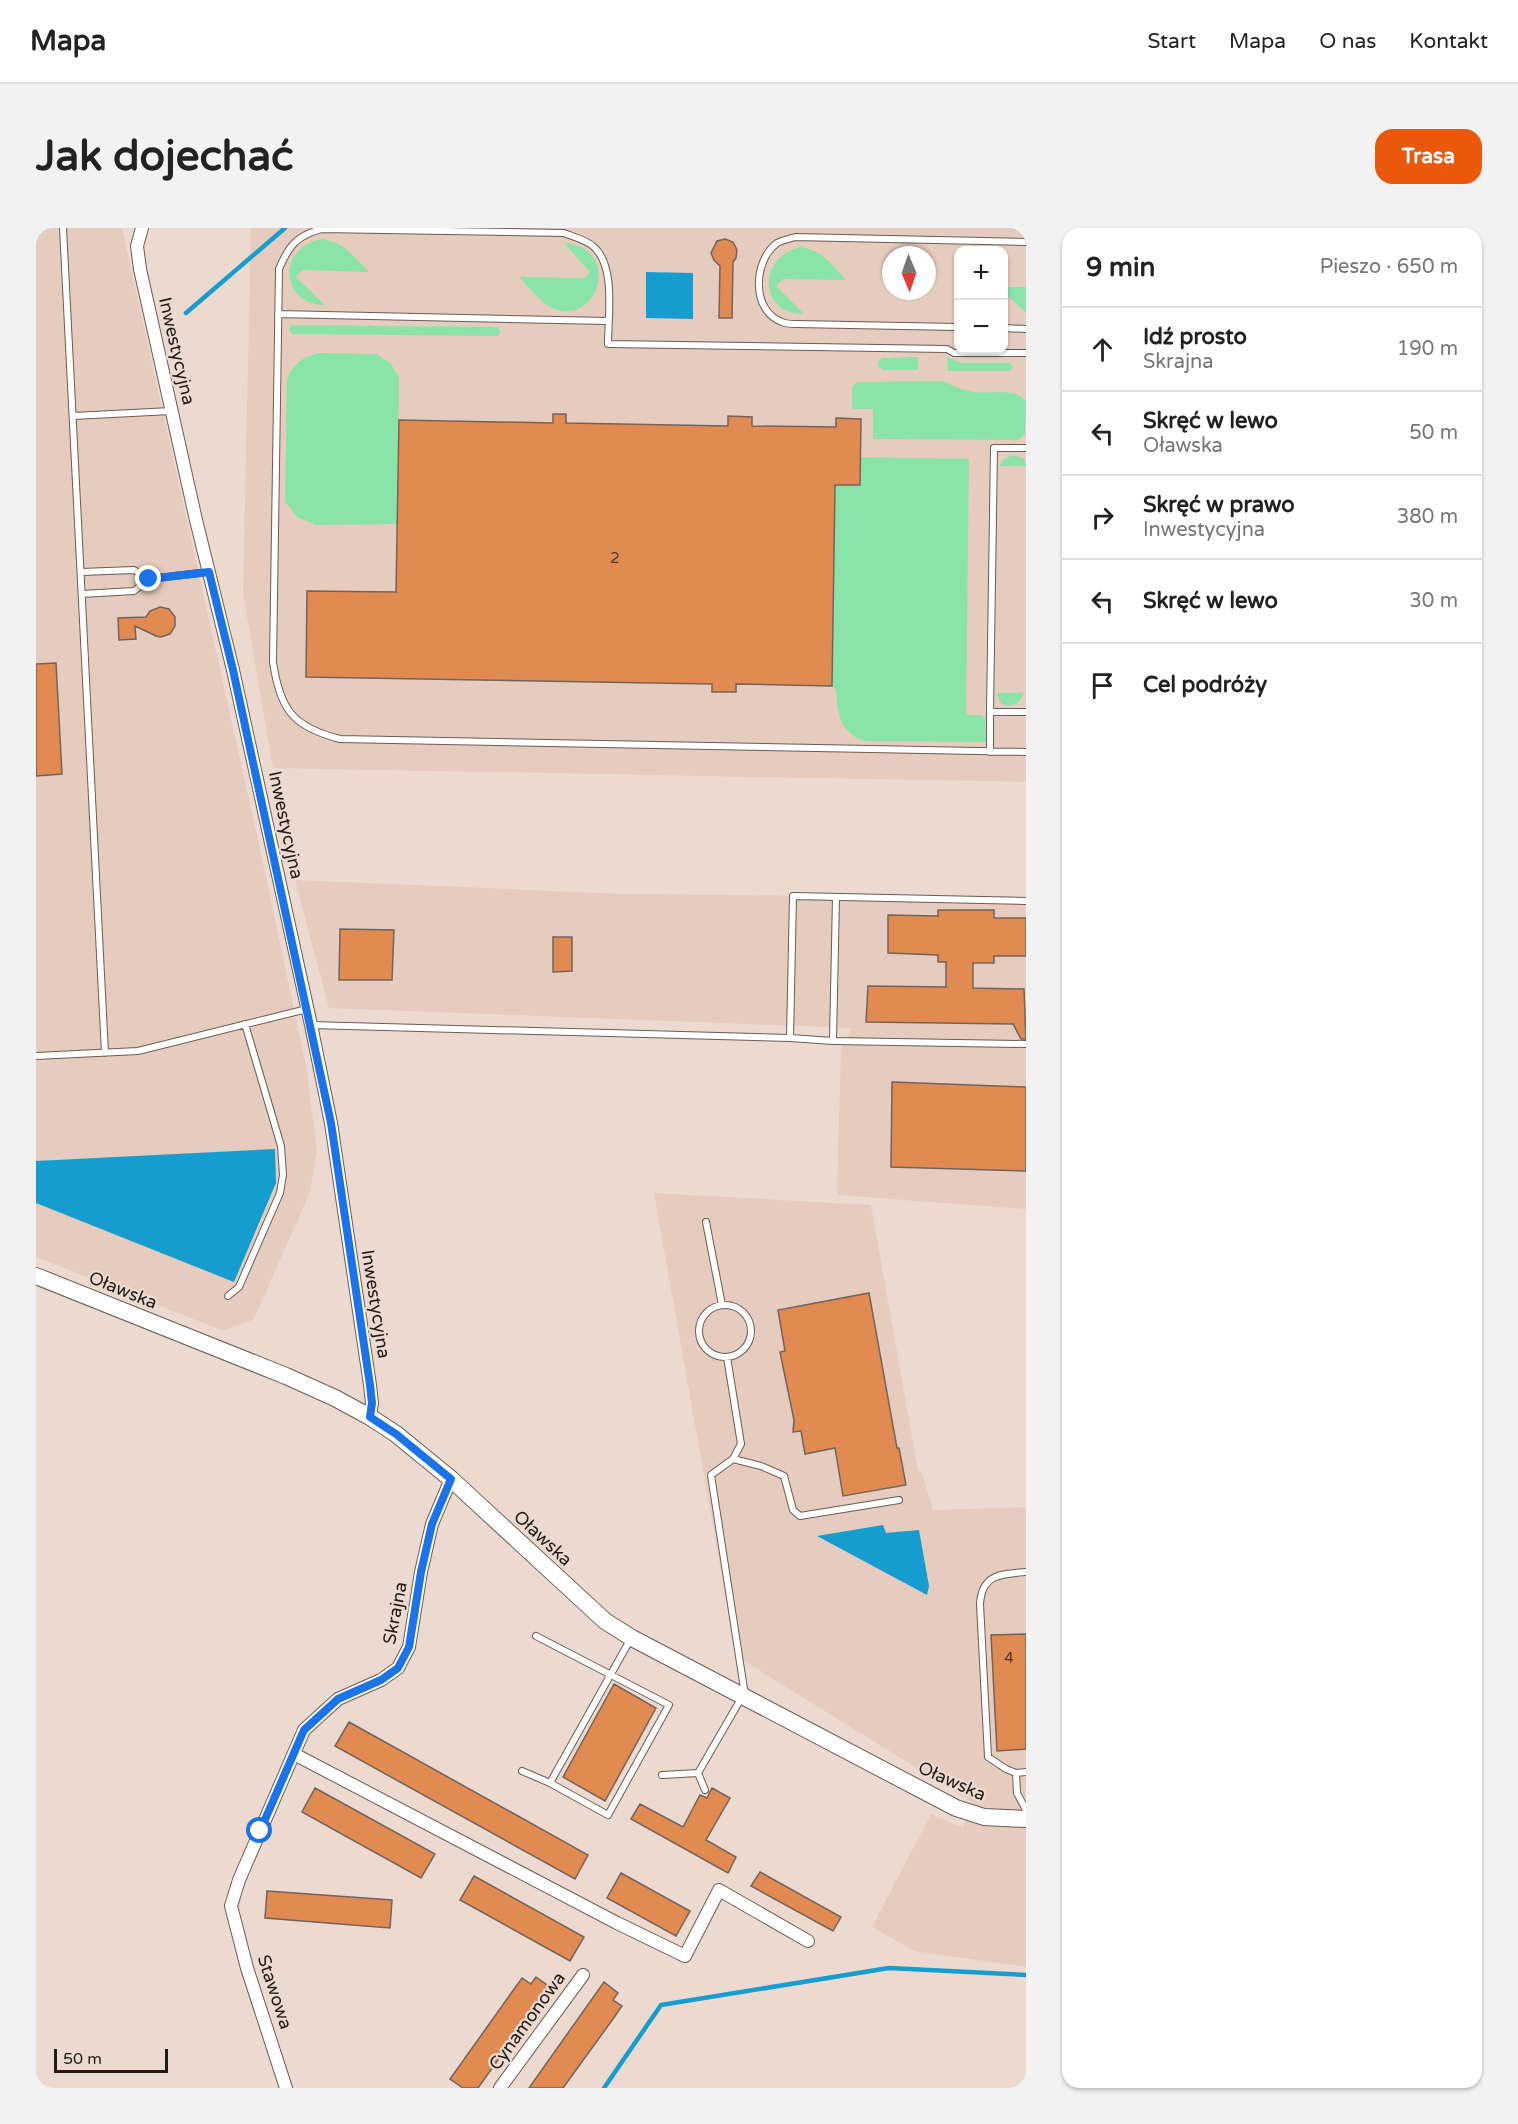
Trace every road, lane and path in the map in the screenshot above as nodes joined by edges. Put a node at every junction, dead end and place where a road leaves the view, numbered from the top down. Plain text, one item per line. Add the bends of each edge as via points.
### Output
1 (63, 228) edge
2 (142, 228) edge
3 (1026, 242) edge
4 (278, 314) junction
5 (608, 321) junction
6 (954, 327) edge
7 (1008, 328) edge
8 (1026, 329) edge
9 (1026, 353) edge
10 (172, 411) junction
11 (73, 416) junction
12 (1026, 448) edge
13 (81, 572) junction
14 (209, 572) junction
15 (149, 579) junction
16 (82, 594) junction
17 (990, 712) junction
18 (1026, 712) edge
19 (990, 752) junction
20 (1026, 752) edge
21 (836, 897) junction
22 (1026, 901) edge
23 (307, 1009) junction
24 (245, 1024) junction
25 (311, 1025) junction
26 (790, 1038) junction
27 (833, 1041) junction
28 (1026, 1044) edge
29 (105, 1053) junction
30 (36, 1056) edge
31 (706, 1222) dead end
32 (36, 1276) edge
33 (228, 1296) dead end
34 (722, 1305) junction
35 (727, 1357) junction
36 (370, 1417) junction
37 (734, 1460) junction
38 (451, 1479) junction
39 (899, 1500) dead end
40 (1026, 1572) edge
41 (536, 1636) dead end
42 (632, 1638) junction
43 (612, 1674) junction
44 (744, 1697) junction
45 (294, 1754) junction
46 (522, 1771) dead end
47 (1026, 1772) edge
48 (698, 1773) junction
49 (1016, 1773) junction
50 (662, 1775) dead end
51 (550, 1783) junction
52 (705, 1790) dead end
53 (1026, 1810) edge
54 (1026, 1819) edge
55 (231, 1906) joint
56 (808, 1941) dead end
57 (582, 1975) dead end
58 (286, 2088) edge
59 (500, 2088) edge

1 - 11 lane
2 - 10 street, Inwestycyjna via 136,246
3 - 6 lane via 795,237 779,242 760,266 761,298 781,322
4 - 5 lane
4 - 5 lane via 279,269 285,255 294,242 321,229 564,233 594,247 604,261
4 - 19 lane via 273,662 284,706 299,722 340,739
5 - 9 lane via 608,344
7 - 8 lane
10 - 11 lane
10 - 14 street, Inwestycyjna
11 - 13 lane
12 - 17 lane via 994,448
13 - 15 lane via 134,570
13 - 16 lane
14 - 15 lane
14 - 23 street, Inwestycyjna
15 - 16 lane via 134,591
16 - 29 lane
17 - 18 lane
17 - 19 lane
19 - 20 lane
21 - 22 lane
21 - 26 lane via 793,896
21 - 27 lane
23 - 24 lane
23 - 25 street, Inwestycyjna
24 - 29 lane via 138,1051
24 - 33 lane via 281,1146 284,1175 239,1287
25 - 26 lane
25 - 36 street, Inwestycyjna via 331,1123 370,1385
26 - 27 lane
27 - 28 lane
29 - 30 lane
31 - 34 lane
32 - 36 street, Oławska via 286,1376
34 - 35 lane via 701,1320 699,1338 710,1353
34 - 35 lane via 744,1313 751,1329 747,1345 735,1356
35 - 37 lane via 741,1444
36 - 38 street, Oławska
37 - 39 lane via 784,1476 793,1510 800,1516
37 - 44 lane via 711,1475
38 - 42 street, Oławska via 605,1621
38 - 45 street, Skrajna via 432,1524 409,1647 398,1668 338,1699 304,1730
40 - 49 lane via 1000,1574 991,1579 981,1594 980,1604 988,1757
41 - 43 lane
42 - 43 lane
42 - 44 street, Oławska
43 - 51 lane
43 - 51 lane via 669,1705 608,1815
44 - 48 lane
44 - 54 street, Oławska via 956,1808 984,1817
45 - 55 street, Skrajna via 238,1880
45 - 56 street via 685,1956 719,1890
46 - 51 lane
47 - 49 lane
48 - 50 lane
48 - 52 lane
49 - 53 lane via 1017,1793
55 - 58 street, Stawowa
57 - 59 street, Cynamonowa

